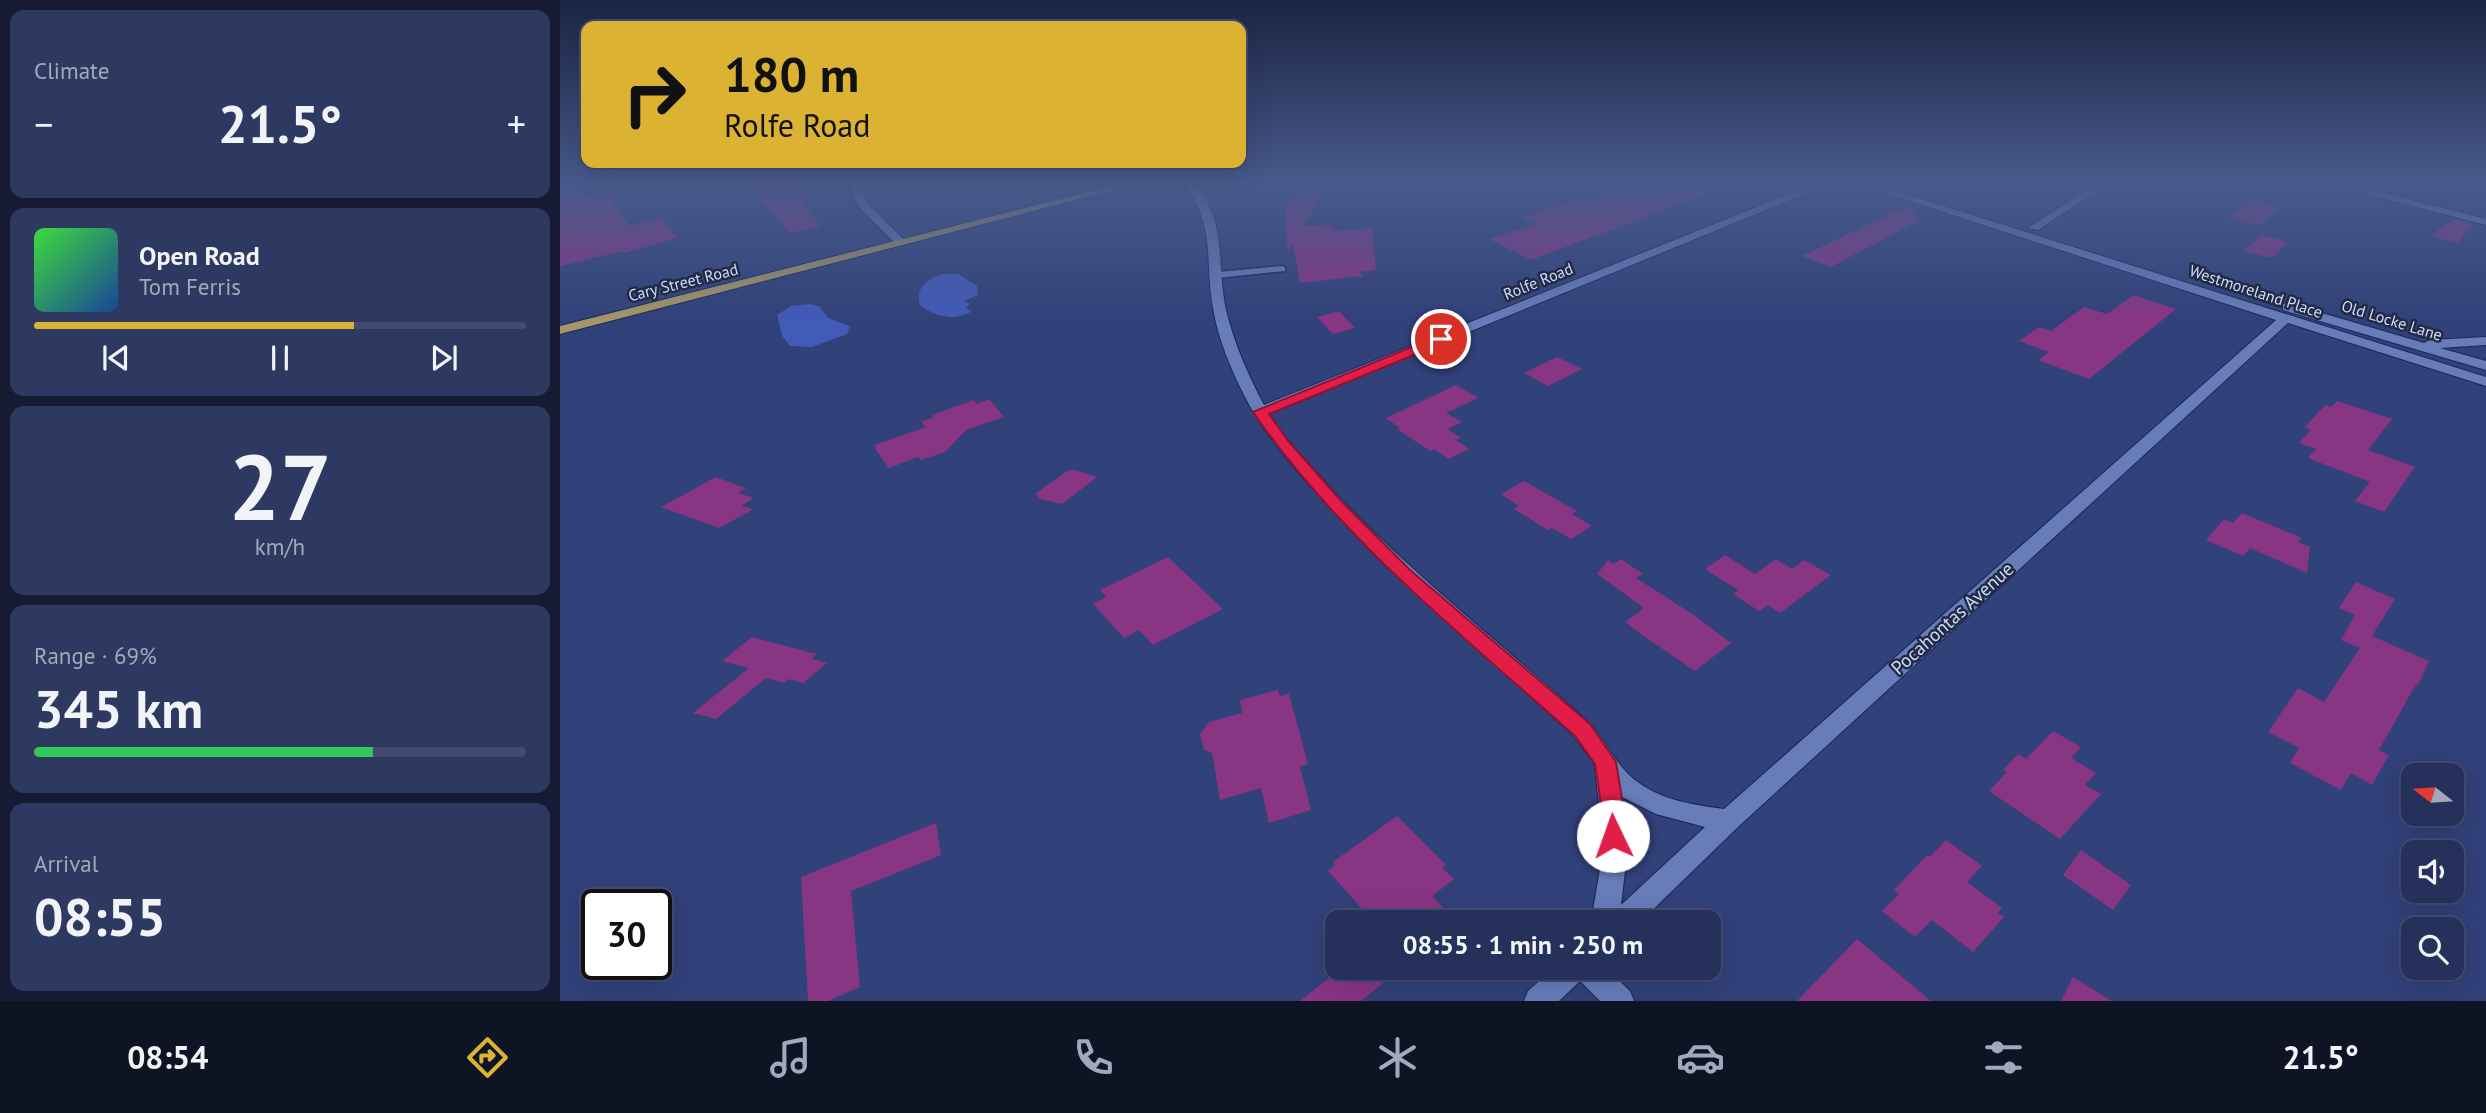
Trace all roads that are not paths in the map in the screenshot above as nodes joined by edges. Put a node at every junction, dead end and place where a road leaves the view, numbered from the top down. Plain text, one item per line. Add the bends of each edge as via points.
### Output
1 (887, 229) edge
2 (954, 229) edge
3 (1213, 229) edge
4 (1713, 229) edge
5 (2004, 229) edge
6 (2036, 229) edge
7 (901, 242) junction
8 (1282, 269) dead end
9 (1217, 275) junction
10 (2286, 318) junction
11 (560, 330) edge
12 (2486, 341) edge
13 (2411, 344) junction
14 (2486, 366) edge
15 (2486, 382) edge
16 (1260, 412) junction
17 (1605, 762) junction
18 (1729, 820) junction
19 (1608, 910) edge
20 (1635, 910) edge
21 (1561, 980) edge
22 (1598, 980) edge
23 (1538, 1001) edge
24 (1620, 1001) edge

1 - 7 street
2 - 7 main road, Cary Street Road
3 - 9 street
4 - 16 street, Rolfe Road
5 - 10 street, Westmoreland Place
6 - 13 street, Old Locke Lane
7 - 11 main road, Cary Street Road
8 - 9 lane
9 - 16 street via 1219,306 1230,344
10 - 15 street, Westmoreland Place
10 - 18 street, Pocahontas Avenue
12 - 13 street
13 - 14 street, Old Locke Lane
16 - 17 street via 1291,454 1375,545 1583,730
17 - 18 street via 1626,787 1651,802
17 - 19 street via 1613,811
18 - 20 street, Pocahontas Avenue
21 - 23 street
22 - 24 street

